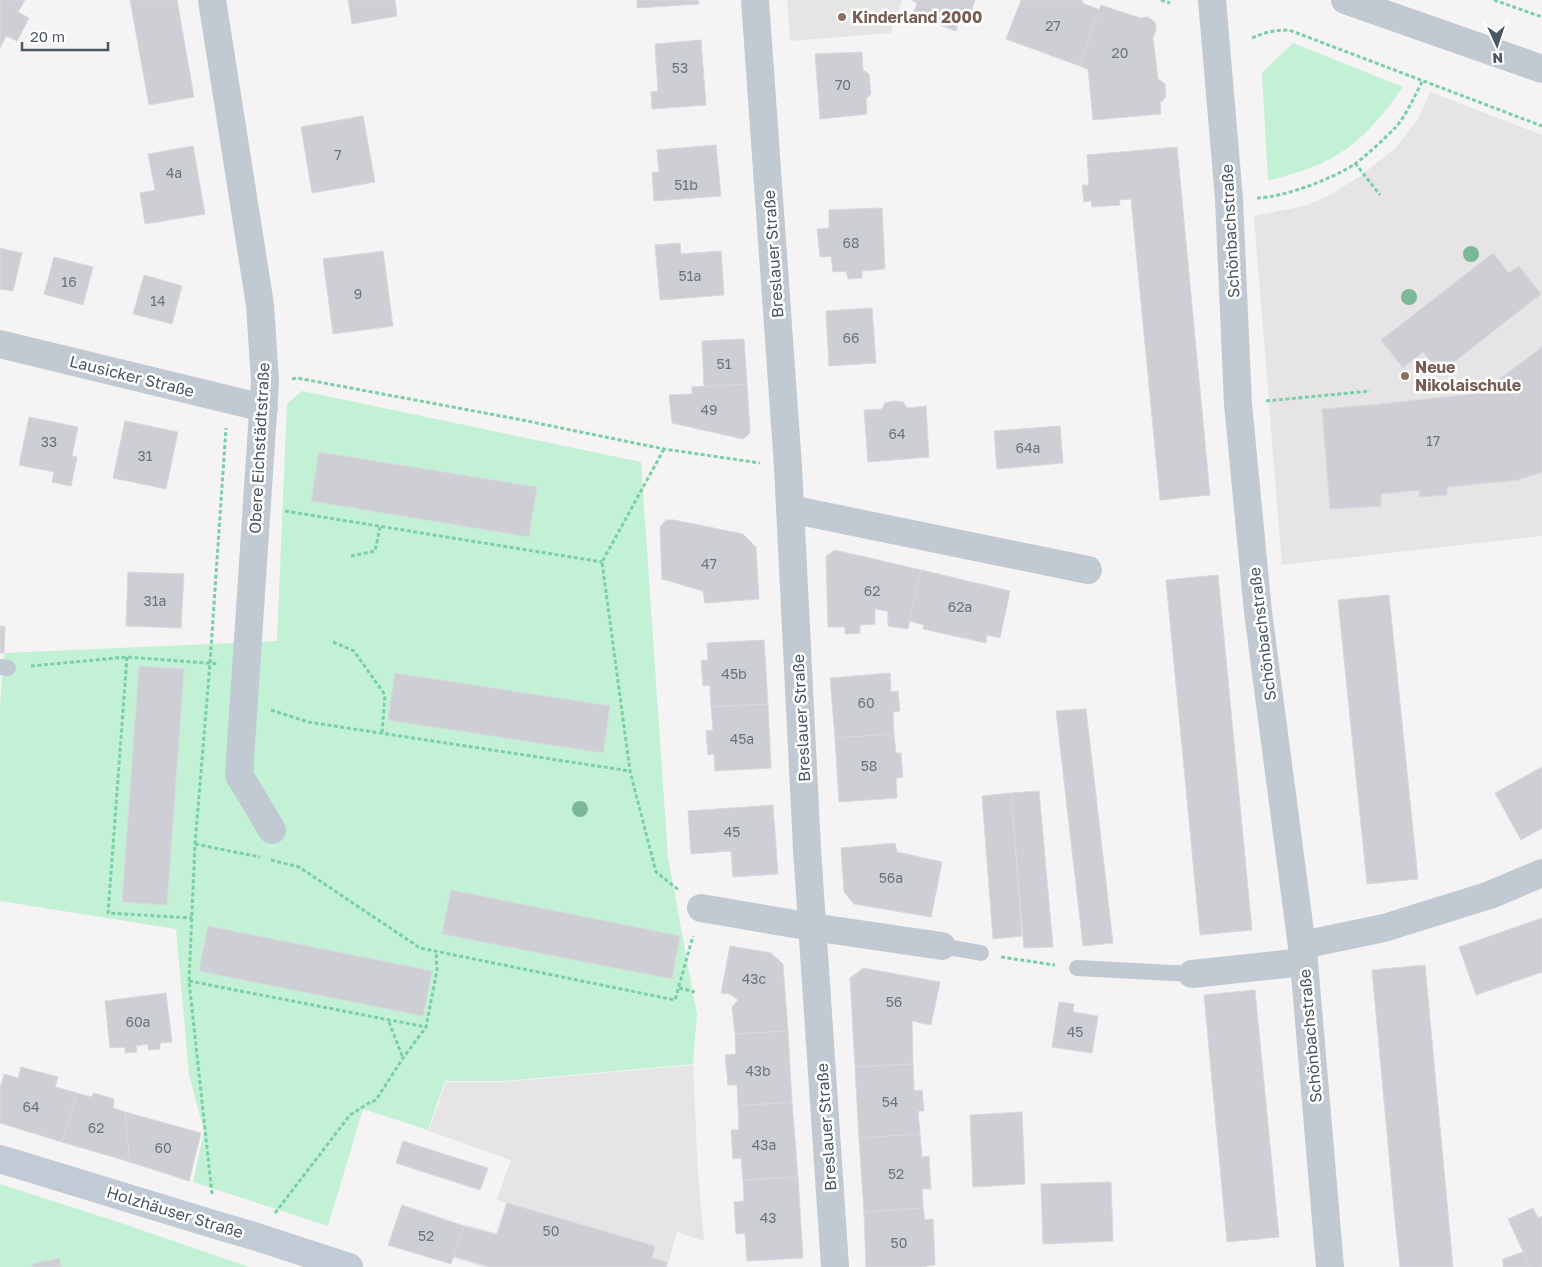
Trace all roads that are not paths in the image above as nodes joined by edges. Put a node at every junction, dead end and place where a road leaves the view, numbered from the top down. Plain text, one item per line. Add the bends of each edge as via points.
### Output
1 (212, 0) edge
2 (755, 0) edge
3 (1212, 0) edge
4 (1345, 0) edge
5 (1542, 69) edge
6 (0, 344) edge
7 (264, 395) junction
8 (790, 508) junction
9 (1088, 570) dead end
10 (272, 830) dead end
11 (1542, 873) edge
12 (701, 908) road end
13 (812, 927) junction
14 (942, 946) joint
15 (981, 953) road end
16 (1303, 953) junction
17 (1076, 968) road end
18 (1192, 974) joint
19 (0, 1159) edge
20 (349, 1267) edge
21 (835, 1267) edge
22 (1330, 1267) edge

1 - 7 street, Obere Eichstädtstraße via 260,305
2 - 8 street, Breslauer Straße
3 - 16 street, Schönbachstraße via 1229,199 1238,404 1258,612
4 - 5 street
6 - 7 street, Lausicker Straße via 228,400
7 - 10 street, Obere Eichstädtstraße via 239,776
8 - 9 street
8 - 13 street, Breslauer Straße
11 - 16 street via 1490,896
12 - 13 street
13 - 14 street
13 - 21 street, Breslauer Straße
14 - 15 lane
16 - 18 street
16 - 22 street, Schönbachstraße
17 - 18 lane
19 - 20 main road, Holzhäuser Straße

